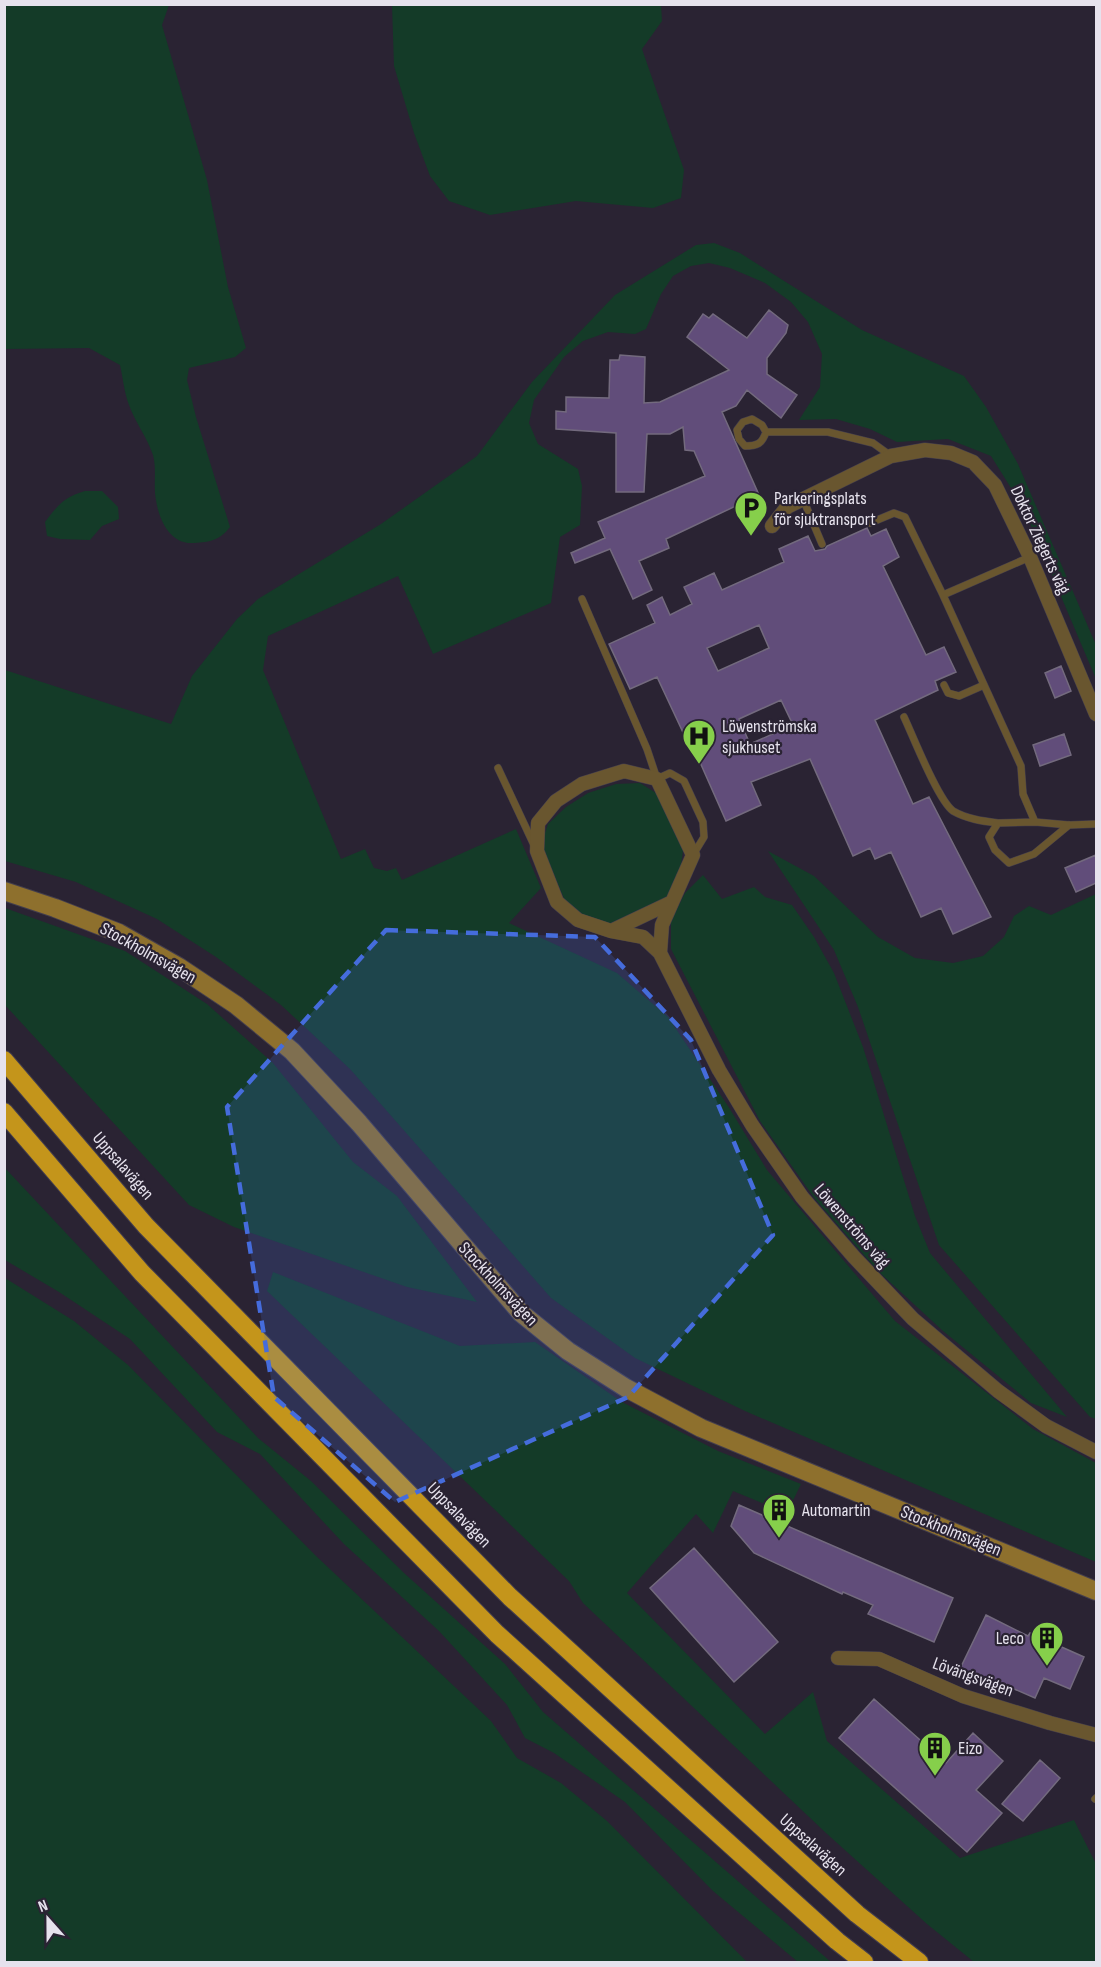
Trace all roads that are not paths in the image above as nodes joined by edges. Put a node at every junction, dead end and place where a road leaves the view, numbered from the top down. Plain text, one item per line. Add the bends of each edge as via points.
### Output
1 (766, 432) junction
2 (891, 456) junction
3 (803, 499) junction
4 (870, 523) dead end
5 (772, 526) dead end
6 (822, 544) dead end
7 (1030, 557) junction
8 (944, 595) junction
9 (582, 599) dead end
10 (944, 685) dead end
11 (984, 685) junction
12 (1096, 714) edge
13 (904, 717) dead end
14 (498, 768) dead end
15 (657, 779) junction
16 (1035, 822) junction
17 (998, 823) junction
18 (1096, 824) edge
19 (1069, 825) junction
20 (537, 851) junction
21 (693, 855) junction
22 (4, 891) edge
23 (670, 903) junction
24 (611, 931) junction
25 (660, 953) junction
26 (4, 1060) edge
27 (4, 1112) edge
28 (1096, 1452) edge
29 (1096, 1591) edge
30 (838, 1658) dead end
31 (1096, 1735) edge
32 (864, 1962) edge
33 (919, 1962) edge

1 - 1 lane via 752,419 742,422 737,430 745,446 763,441
1 - 2 lane via 828,432 873,443
2 - 3 street, Doktor Ziegerts väg
2 - 7 street, Doktor Ziegerts väg via 925,450 951,453 973,462 995,485
3 - 5 street, Doktor Ziegerts väg via 787,507
3 - 6 lane
4 - 8 lane via 894,513 905,516
7 - 8 lane
7 - 12 street, Doktor Ziegerts väg
8 - 11 lane
9 - 15 lane
10 - 11 lane via 948,693 959,696
11 - 16 lane via 1022,766 1023,794
13 - 17 lane via 935,785 951,810 970,819
14 - 20 lane
15 - 20 street, Löwenströms väg via 624,771 582,784 556,801 538,823
15 - 21 street
15 - 21 lane via 670,773 684,782 703,822 704,837
16 - 17 lane
16 - 19 lane
17 - 19 lane via 989,837 995,850 1009,863 1034,854
18 - 19 lane
20 - 24 street, Löwenströms väg via 557,902 578,920
21 - 23 street
22 - 29 street, Stockholmsvägen via 119,933 236,1005 292,1052 359,1123 521,1313 568,1352 701,1428
23 - 24 street
23 - 25 street via 662,925
24 - 25 street, Löwenströms väg via 643,937
25 - 28 street, Löwenströms väg via 719,1070 752,1125 802,1197 854,1257 913,1319 998,1391 1046,1426
26 - 33 highway, Uppsalavägen via 146,1226 510,1597 857,1914
27 - 32 highway via 142,1273 497,1634
30 - 31 street, Lövängsvägen via 879,1659 963,1696

